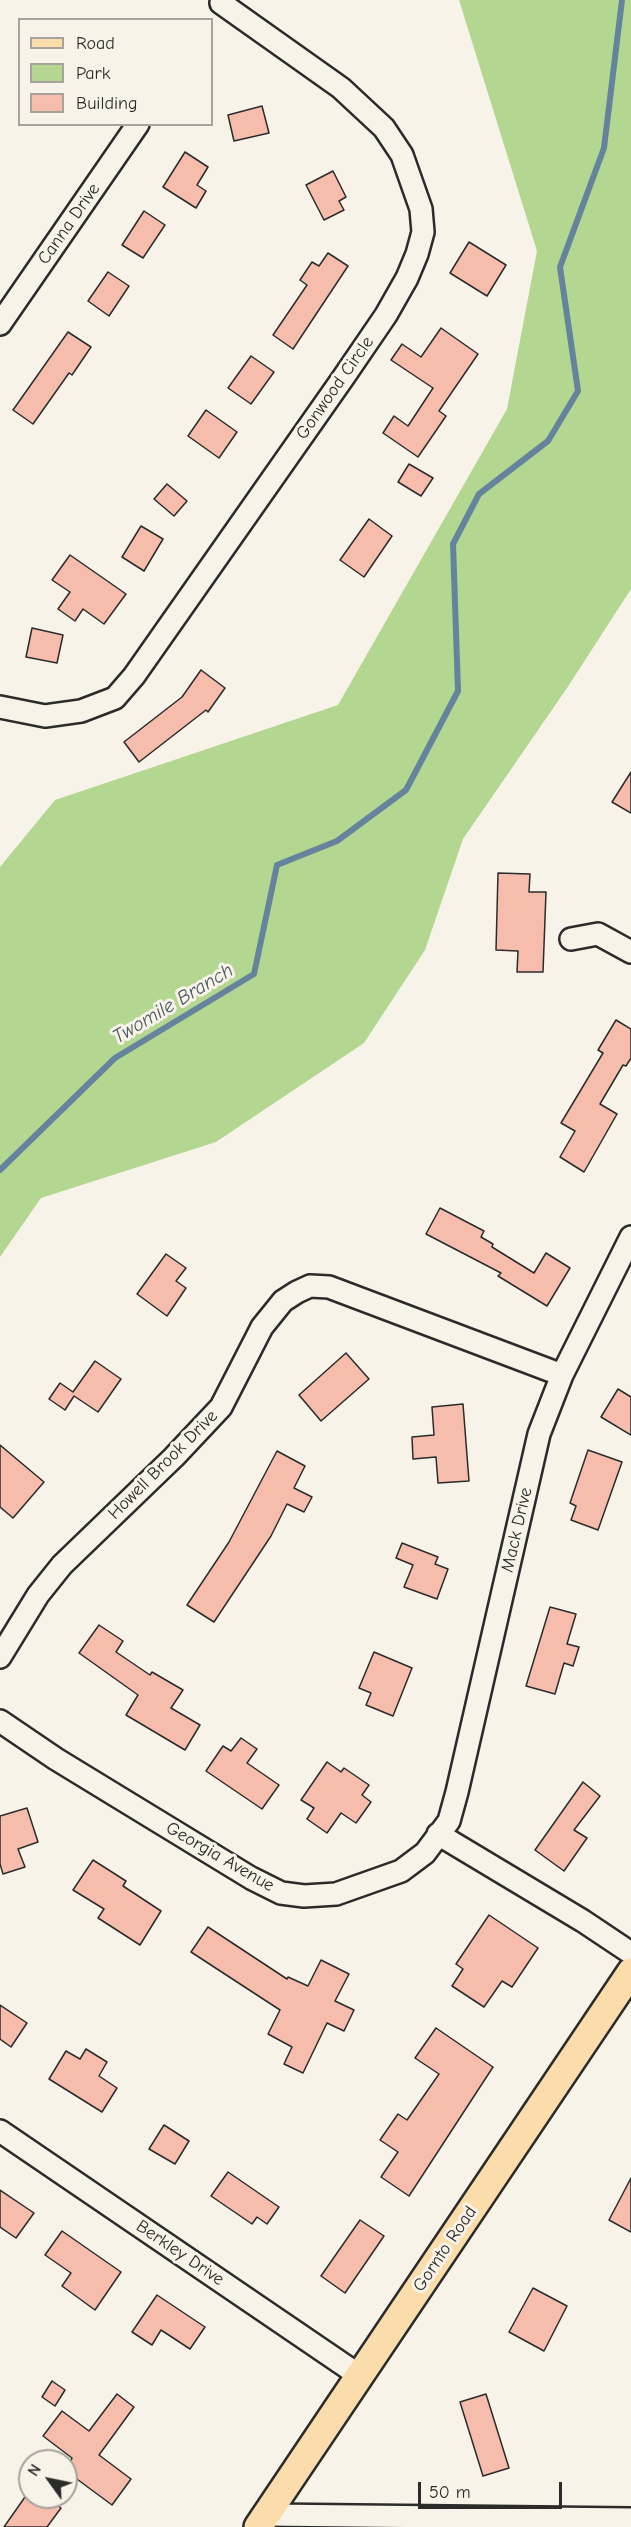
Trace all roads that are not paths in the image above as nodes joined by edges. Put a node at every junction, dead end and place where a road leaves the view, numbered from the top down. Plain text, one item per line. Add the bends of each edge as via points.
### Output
1 (218, 8) edge
2 (137, 126) edge
3 (0, 324) edge
4 (0, 707) edge
5 (571, 939) dead end
6 (631, 952) edge
7 (631, 1237) edge
8 (562, 1375) junction
9 (0, 1657) edge
10 (0, 1721) edge
11 (438, 1834) junction
12 (631, 1953) edge
13 (631, 1971) edge
14 (0, 2131) edge
15 (360, 2376) junction
16 (631, 2519) edge
17 (263, 2521) edge

1 - 4 street, Gonwood Circle via 341,87 384,128 402,155 421,209 423,232 417,254 391,306 350,369 115,698 81,711 45,716
2 - 3 street, Canna Drive
5 - 6 street via 598,934
7 - 8 street, Mack Drive
8 - 9 street, Howell Brook Drive via 329,1287 310,1286 297,1292 283,1301 262,1327 221,1407 62,1565 38,1595
8 - 11 street, Mack Drive via 538,1434 457,1792 449,1821
10 - 11 street, Georgia Avenue via 281,1893 336,1894 367,1885 401,1871 425,1853
11 - 12 street
13 - 15 main road, Gornto Road
14 - 15 street, Berkley Drive
15 - 17 main road, Gornto Road
16 - 17 street

